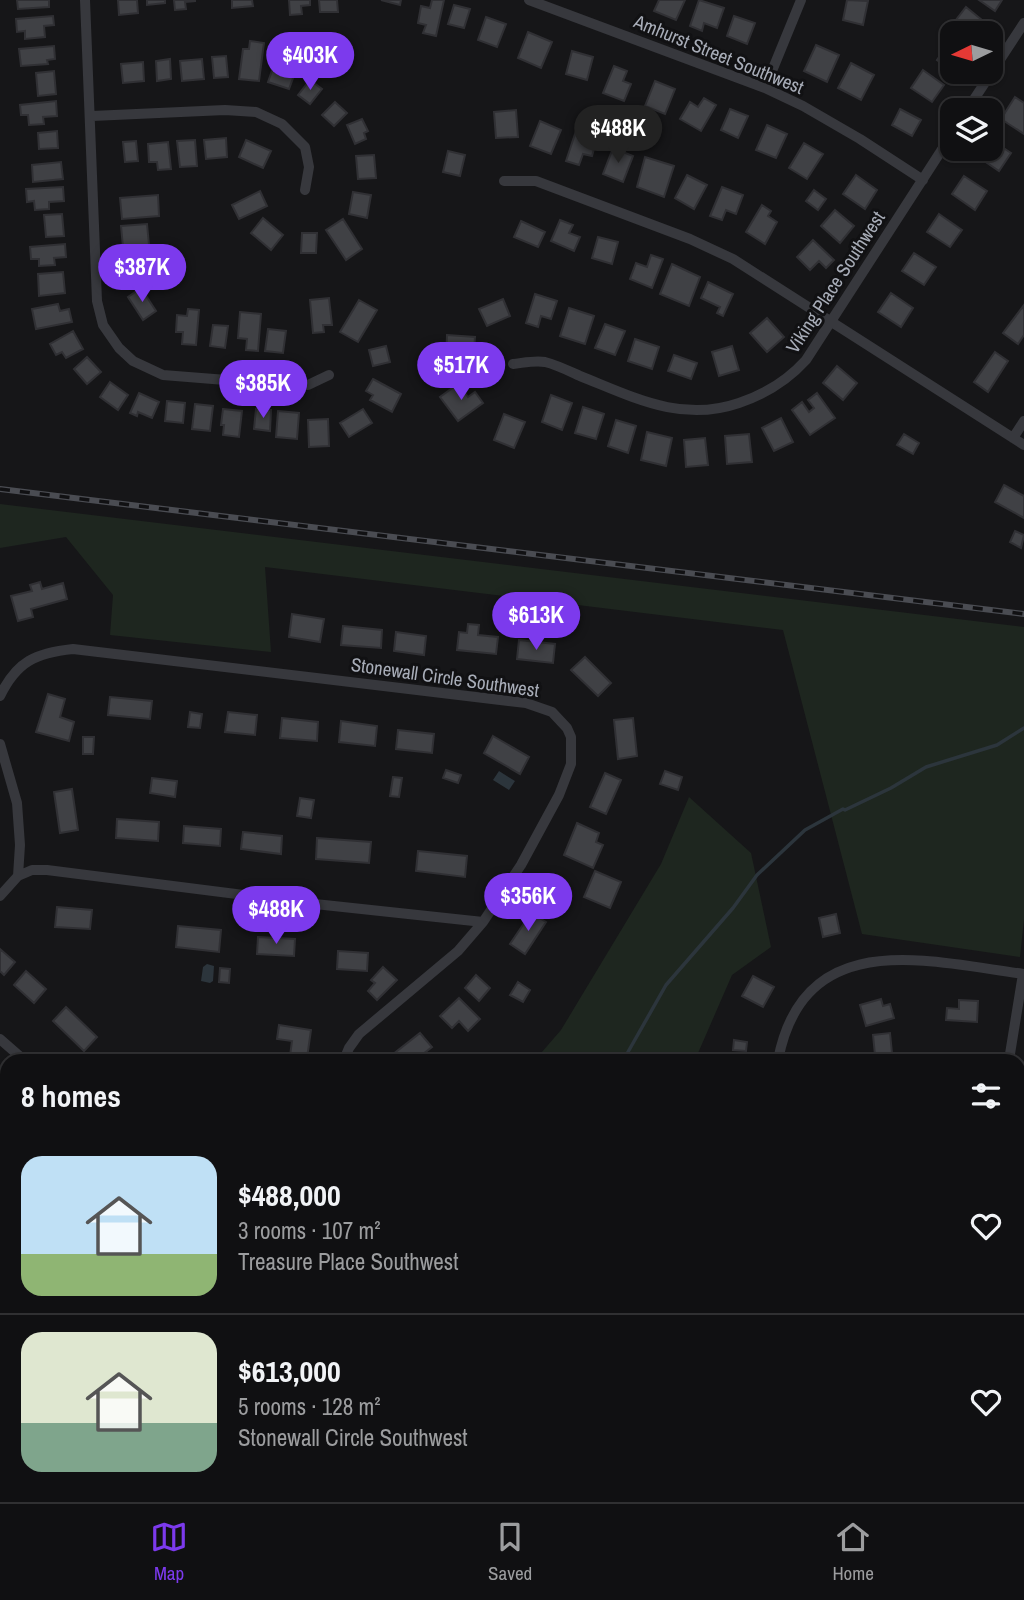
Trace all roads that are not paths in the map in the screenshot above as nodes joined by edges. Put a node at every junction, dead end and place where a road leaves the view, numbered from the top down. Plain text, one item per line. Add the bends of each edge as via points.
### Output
1 (85, 0) edge
2 (529, 0) edge
3 (801, 0) edge
4 (1024, 23) edge
5 (765, 88) junction
6 (976, 98) edge
7 (92, 116) junction
8 (940, 153) edge
9 (923, 180) junction
10 (504, 181) dead end
11 (305, 190) dead end
12 (831, 322) junction
13 (513, 364) dead end
14 (328, 375) dead end
15 (1024, 421) edge
16 (1013, 438) junction
17 (1024, 445) edge
18 (0, 696) edge
19 (0, 744) edge
20 (18, 876) junction
21 (0, 896) edge
22 (483, 922) junction
23 (1023, 974) edge
24 (0, 1039) edge
25 (17, 1054) edge
26 (346, 1054) edge
27 (779, 1054) edge
28 (1010, 1054) edge

1 - 7 street
2 - 5 street, Amhurst Street Southwest
3 - 5 street
4 - 6 street
5 - 9 street, Amhurst Street Southwest via 860,139
7 - 11 street via 257,112 282,124 305,147 309,167
7 - 14 street via 97,300 103,325 119,348 133,361 163,375 289,386 308,385
8 - 9 street, Viking Place Southwest
9 - 12 street, Viking Place Southwest
10 - 12 street via 536,181 690,239 761,275
12 - 13 street, Viking Place Southwest via 806,360 782,384 750,400 711,410 680,411 650,403 543,361
12 - 16 street
15 - 16 street
16 - 17 street
18 - 22 street, Stonewall Circle Southwest via 11,676 28,660 73,649 542,707 567,729 571,764 521,865
19 - 20 street via 19,818
20 - 21 street
20 - 22 street via 47,870
22 - 26 street, Stonewall Circle Southwest via 458,951 359,1034
23 - 27 street via 929,961 863,963 825,980 805,998 791,1017
23 - 28 street
24 - 25 street

